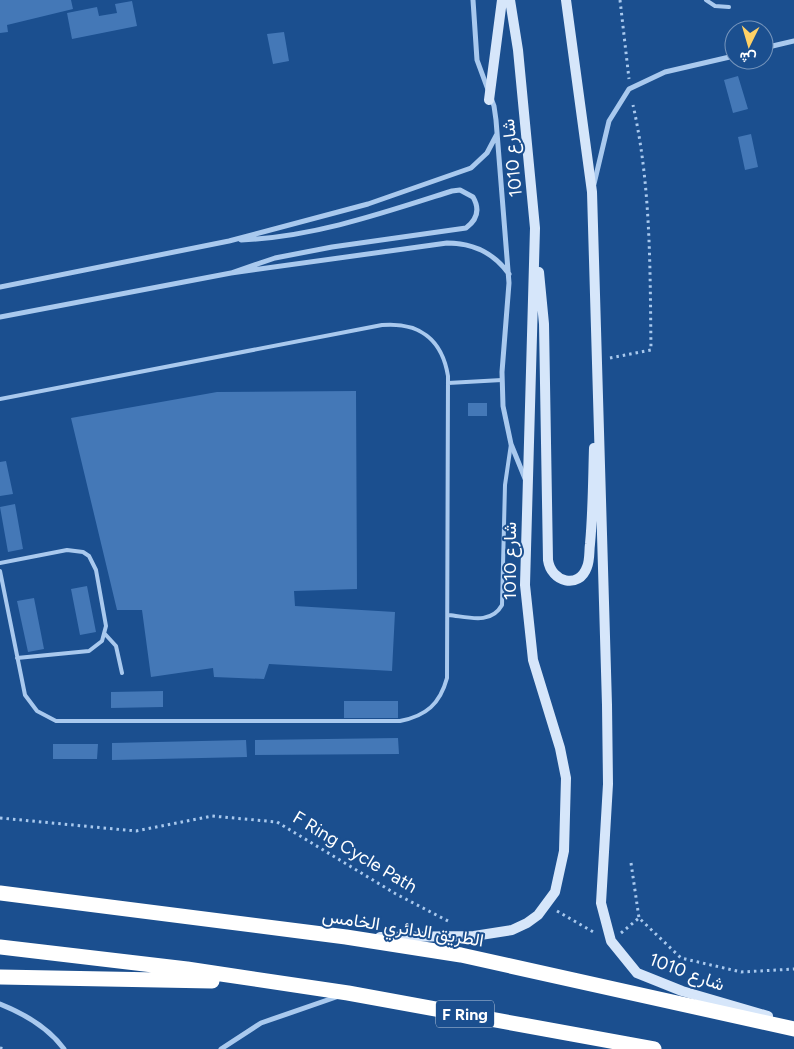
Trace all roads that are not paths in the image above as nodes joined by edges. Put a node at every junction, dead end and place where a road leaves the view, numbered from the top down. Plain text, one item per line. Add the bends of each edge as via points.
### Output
1 (473, 0) edge
2 (502, 0) edge
3 (510, 0) edge
4 (566, 0) edge
5 (706, 0) edge
6 (729, 7) dead end
7 (794, 41) edge
8 (774, 46) edge
9 (724, 58) edge
10 (490, 100) junction
11 (497, 134) junction
12 (592, 192) junction
13 (535, 228) junction
14 (230, 241) junction
15 (231, 273) junction
16 (509, 274) junction
17 (0, 286) edge
18 (0, 317) edge
19 (598, 360) junction
20 (502, 380) junction
21 (448, 383) junction
22 (0, 399) edge
23 (511, 444) junction
24 (528, 484) junction
25 (0, 563) edge
26 (0, 571) edge
27 (449, 615) junction
28 (106, 634) junction
29 (17, 658) junction
30 (122, 673) dead end
31 (0, 893) edge
32 (346, 937) junction
33 (0, 948) edge
34 (0, 978) edge
35 (276, 982) junction
36 (348, 993) junction
37 (0, 1004) edge
38 (794, 1024) edge
39 (794, 1029) edge
40 (64, 1049) edge
41 (221, 1049) edge
42 (654, 1049) edge

1 - 10 street via 477,60
2 - 10 street
3 - 13 street, شارع 1010 via 518,50
4 - 12 street, شارع 1010
5 - 6 lane via 715,6
7 - 8 street
9 - 12 street, شارع 1010 via 665,72 630,89 609,121
10 - 11 street via 494,106
11 - 14 street via 480,161 461,173 368,204
11 - 16 street
12 - 19 street, شارع 1010
13 - 19 street via 544,324 548,560 551,572 561,580 580,577 587,567
13 - 24 street, شارع 1010
14 - 15 street via 278,237 330,227 460,190 473,197 478,210 476,218 466,228 332,247 275,258
14 - 17 street
15 - 16 street via 459,243 487,253
15 - 18 street
16 - 20 street
19 - 38 street, شارع 1010 via 608,774 602,903 611,941 638,973 682,991
20 - 21 lane
20 - 23 street via 503,406
21 - 22 lane via 446,363 432,339 415,328 396,324
21 - 27 lane
23 - 24 street
23 - 27 lane via 505,484 502,605 498,612 485,618
24 - 32 street, شارع 1010 via 527,622 532,660 560,748 566,778 564,851 555,892 538,915 512,930 474,936
25 - 28 lane via 68,550 89,556 96,570
26 - 29 lane
27 - 29 lane via 444,692 425,713 400,721 56,721 37,712 27,700
28 - 29 lane via 89,650
28 - 30 lane via 116,646
31 - 32 highway, الطريق الدائري الخامس
32 - 39 highway, الطريق الدائري الخامس via 461,955
33 - 35 highway, F Ring
34 - 35 highway
35 - 36 highway, F Ring
36 - 41 street via 262,1023
36 - 42 highway, F Ring
37 - 40 street via 44,1027

